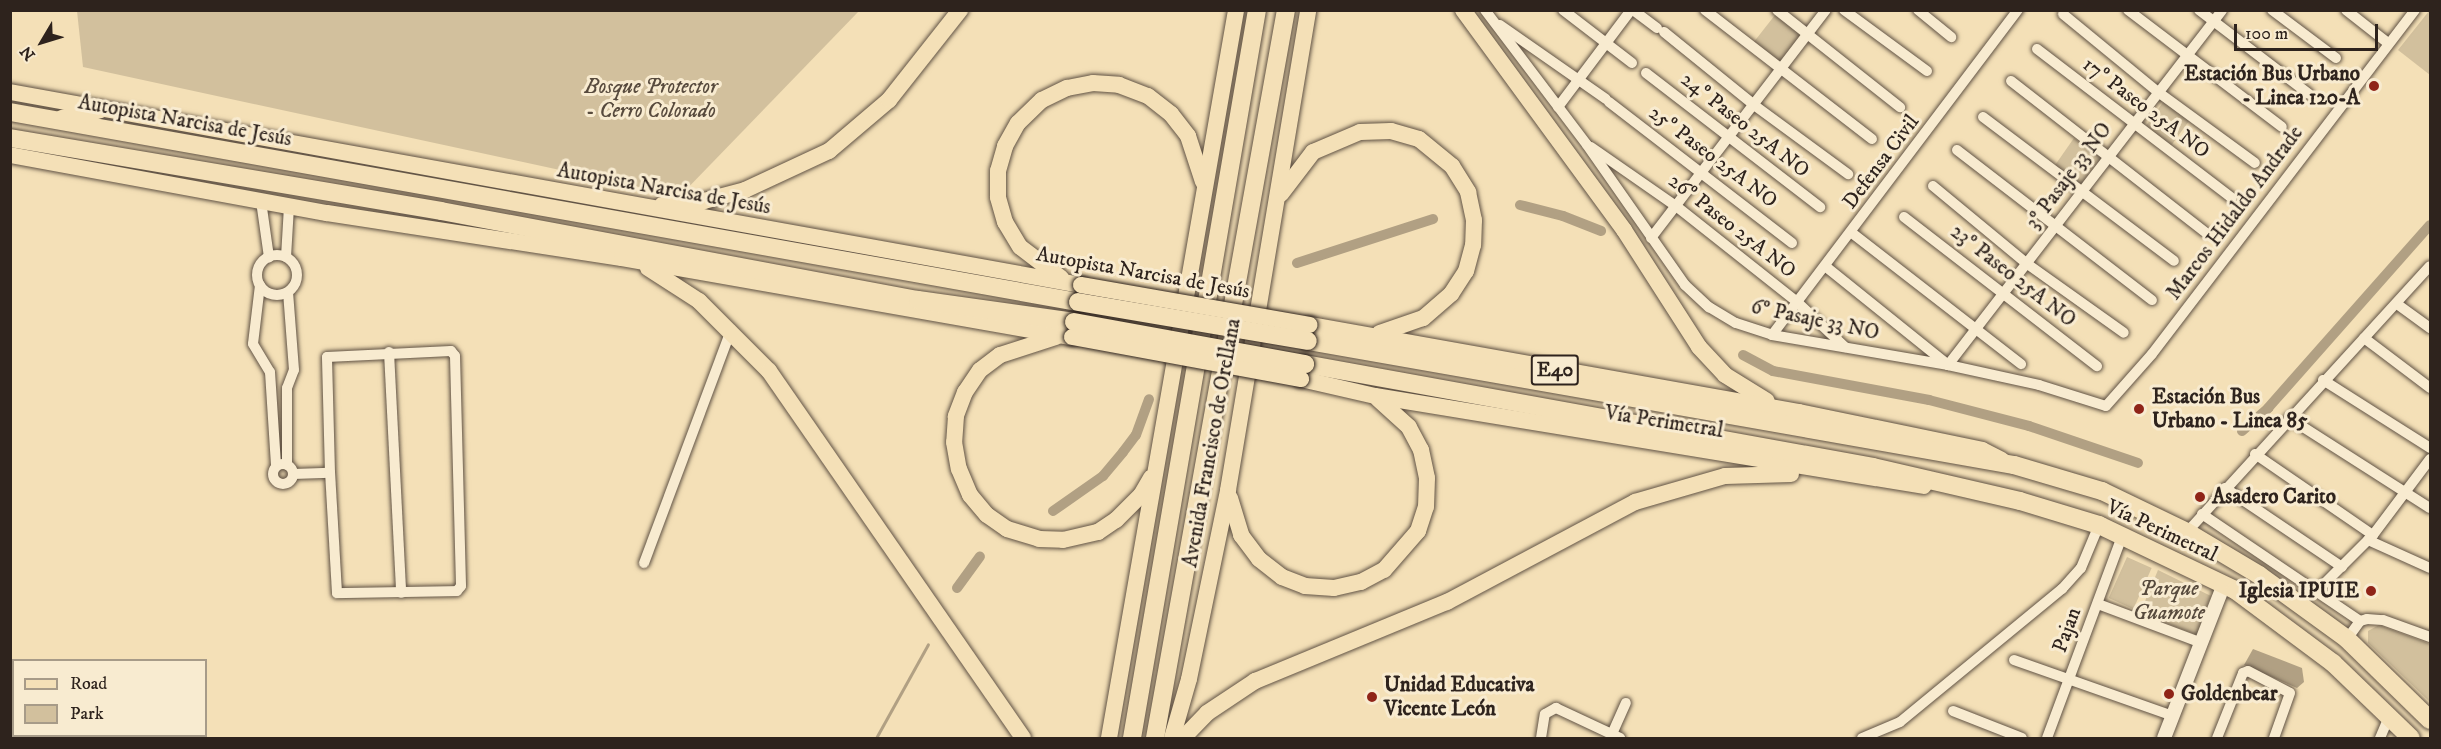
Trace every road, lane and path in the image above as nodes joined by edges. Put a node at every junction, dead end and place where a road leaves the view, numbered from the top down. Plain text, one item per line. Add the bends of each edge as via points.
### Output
1 (960, 10) edge
2 (1236, 10) edge
3 (1257, 10) edge
4 (1286, 10) edge
5 (1308, 10) edge
6 (1462, 10) edge
7 (1563, 10) edge
8 (1632, 10) edge
9 (1705, 10) edge
10 (1777, 10) edge
11 (1827, 10) edge
12 (1844, 10) edge
13 (1918, 10) edge
14 (2018, 10) edge
15 (2128, 10) edge
16 (2199, 10) edge
17 (2222, 10) edge
18 (2272, 10) edge
19 (2346, 10) edge
20 (2415, 10) edge
21 (2063, 14) dead end
22 (1488, 15) edge
23 (2213, 21) junction
24 (1808, 34) junction
25 (1952, 37) dead end
26 (2388, 43) junction
27 (1607, 45) junction
28 (2037, 49) dead end
29 (2186, 57) junction
30 (2336, 58) dead end
31 (1632, 63) dead end
32 (1782, 69) junction
33 (1927, 72) dead end
34 (1646, 73) dead end
35 (1577, 80) junction
36 (2011, 81) dead end
37 (10, 92) edge
38 (2158, 92) junction
39 (2309, 94) dead end
40 (1754, 105) junction
41 (1900, 106) dead end
42 (1558, 107) junction
43 (101, 109) junction
44 (10, 112) edge
45 (1983, 117) dead end
46 (56, 121) junction
47 (2133, 124) junction
48 (2282, 127) dead end
49 (10, 138) edge
50 (1729, 138) junction
51 (1872, 139) dead end
52 (1587, 145) junction
53 (1957, 150) dead end
54 (10, 155) edge
55 (2108, 157) junction
56 (2255, 164) dead end
57 (1702, 172) junction
58 (1848, 174) dead end
59 (1933, 186) dead end
60 (2082, 191) junction
61 (1205, 192) junction
62 (2232, 198) dead end
63 (1278, 200) junction
64 (261, 201) junction
65 (289, 206) junction
66 (634, 206) junction
67 (1676, 206) junction
68 (1820, 207) dead end
69 (1904, 217) dead end
70 (2056, 226) junction
71 (1852, 232) junction
72 (2205, 232) dead end
73 (1651, 238) junction
74 (1792, 243) dead end
75 (269, 257) junction
76 (286, 257) junction
77 (622, 258) junction
78 (2174, 261) dead end
79 (2026, 263) junction
80 (1825, 266) junction
81 (2430, 268) edge
82 (260, 285) junction
83 (1076, 290) junction
84 (2004, 291) junction
85 (288, 292) junction
86 (2152, 300) dead end
87 (1797, 302) junction
88 (2397, 304) junction
89 (2430, 328) edge
90 (1977, 329) junction
91 (731, 330) junction
92 (1070, 332) junction
93 (1309, 333) junction
94 (2124, 333) dead end
95 (1366, 334) junction
96 (1773, 335) junction
97 (2364, 338) junction
98 (1845, 347) junction
99 (389, 352) junction
100 (2152, 354) joint
101 (2021, 364) dead end
102 (1948, 365) junction
103 (2097, 366) dead end
104 (1303, 371) junction
105 (2324, 380) junction
106 (2430, 388) edge
107 (1375, 396) junction
108 (1799, 412) junction
109 (2289, 418) junction
110 (2430, 448) edge
111 (2255, 454) junction
112 (2430, 459) edge
113 (2014, 465) junction
114 (285, 468) junction
115 (1156, 470) junction
116 (330, 472) junction
117 (1838, 474) junction
118 (2225, 488) junction
119 (1228, 490) junction
120 (2403, 492) junction
121 (2020, 501) junction
122 (2430, 508) edge
123 (2202, 514) junction
124 (2099, 525) junction
125 (2187, 532) junction
126 (2123, 534) junction
127 (2371, 537) junction
128 (644, 563) dead end
129 (2342, 567) junction
130 (2430, 568) edge
131 (2224, 584) junction
132 (2316, 592) junction
133 (401, 593) junction
134 (2098, 604) junction
135 (2360, 621) junction
136 (2430, 637) edge
137 (2347, 639) junction
138 (2202, 643) junction
139 (2014, 660) dead end
140 (2070, 680) junction
141 (1626, 703) dead end
142 (1953, 711) dead end
143 (2390, 715) junction
144 (2173, 716) junction
145 (2430, 720) edge
146 (1616, 736) edge
147 (1023, 738) edge
148 (1109, 738) edge
149 (1132, 738) edge
150 (1155, 738) edge
151 (1172, 738) edge
152 (1183, 738) edge
153 (1541, 738) edge
154 (1862, 738) edge
155 (2022, 738) edge
156 (2047, 738) edge
157 (2164, 738) edge
158 (2217, 738) edge
159 (2274, 738) edge
160 (2380, 738) edge
161 (2411, 738) edge

1 - 66 main road via 889,100 829,151 764,184 724,196 682,204
2 - 61 main road
3 - 149 highway, Avenida Francisco de Orellana
4 - 150 highway, Avenida Francisco de Orellana
5 - 63 main road, Avenida Francisco de Orellana
6 - 108 main road via 1624,230 1711,362 1747,391
7 - 27 street
8 - 27 street
8 - 40 street
9 - 32 street
10 - 24 street
11 - 24 street
12 - 33 street
13 - 25 street
14 - 71 street, Defensa Civil
15 - 29 street
16 - 23 street
17 - 23 street, 3º Pasaje 33 NO
18 - 30 street
19 - 26 street
20 - 26 street, Marcos Hidaldo Andrade
21 - 38 street
22 - 35 street, 25º Paseo 25A NO
22 - 42 street, 6º Pasaje 33 NO
23 - 29 street, 3º Pasaje 33 NO
23 - 39 street
24 - 32 street
24 - 41 street
26 - 100 street, Marcos Hidaldo Andrade
27 - 31 street
27 - 35 street
28 - 47 street, 17º Paseo 25A NO
29 - 38 street, 3º Pasaje 33 NO
29 - 48 street
32 - 40 street
32 - 51 street
34 - 50 street, 24º Paseo 25A NO
35 - 42 street
35 - 57 street, 25º Paseo 25A NO
36 - 55 street
37 - 43 main road, Autopista Narcisa de Jesús
38 - 47 street, 3º Pasaje 33 NO
38 - 56 street
40 - 50 street
40 - 58 street
42 - 52 street, 6º Pasaje 33 NO
43 - 46 highway
43 - 66 main road, Autopista Narcisa de Jesús
44 - 46 highway, Autopista Narcisa de Jesús
45 - 60 street
46 - 83 highway, Autopista Narcisa de Jesús
47 - 55 street, 3º Pasaje 33 NO
47 - 62 street, 17º Paseo 25A NO
49 - 92 highway via 441,211
50 - 57 street
50 - 68 street, 24º Paseo 25A NO
52 - 67 street, 26º Paseo 25A NO
52 - 73 street, 6º Pasaje 33 NO
53 - 70 street
54 - 64 main road
55 - 60 street, 3º Pasaje 33 NO
55 - 72 street
57 - 67 street
57 - 74 street, 25º Paseo 25A NO
59 - 79 street
60 - 70 street, 3º Pasaje 33 NO
60 - 78 street
61 - 83 main road via 1188,136 1171,114 1148,96 1119,85 1093,83 1067,88 1042,100 1018,123 1005,146 998,171 998,196 1005,222 1020,247
61 - 115 main road
63 - 95 main road via 1297,168 1313,152 1360,132 1391,131 1419,139 1443,155 1460,178 1472,204 1475,232 1460,282 1443,303 1413,324
63 - 119 main road, Avenida Francisco de Orellana
64 - 65 main road
64 - 75 street
65 - 76 street
65 - 77 main road
66 - 83 main road, Autopista Narcisa de Jesús
67 - 73 street
67 - 87 street, 26º Paseo 25A NO
69 - 84 street, 23º Paseo 25A NO
70 - 79 street, 3º Pasaje 33 NO
70 - 86 street
71 - 80 street, Defensa Civil
71 - 90 street
73 - 96 street, 6º Pasaje 33 NO via 1685,285 1709,307 1736,323
75 - 76 street
75 - 82 street via 258,270
76 - 85 street via 294,265 297,277
77 - 91 main road via 676,283
77 - 92 main road
79 - 84 street, 3º Pasaje 33 NO
79 - 94 street
80 - 87 street, Defensa Civil
80 - 102 street
81 - 88 street
82 - 85 street via 272,295
82 - 114 street via 253,344 270,372
83 - 93 highway, Autopista Narcisa de Jesús, bridge
84 - 90 street, 3º Pasaje 33 NO
84 - 103 street, 23º Paseo 25A NO
85 - 114 street via 294,370 287,388
87 - 96 street, Defensa Civil
87 - 98 street, 26º Paseo 25A NO
88 - 89 street
88 - 97 street
90 - 101 street
90 - 102 street, 3º Pasaje 33 NO
91 - 128 street
91 - 147 main road via 795,405
92 - 104 highway, bridge
92 - 115 main road via 1000,355 980,370 965,393 956,416 954,442 959,469 970,495 1007,529 1063,540 1098,532 1116,520 1141,495
93 - 95 main road, Vía Perimetral / E40
93 - 113 highway, Vía Perimetral
95 - 108 main road, Vía Perimetral / E40
96 - 98 street, 6º Pasaje 33 NO
97 - 105 street
97 - 106 street
98 - 102 street, 6º Pasaje 33 NO
99 - 116 street via 325,360
99 - 133 street
99 - 133 street via 446,349 455,356 464,581 457,591
100 - 102 street, 6º Pasaje 33 NO via 2106,406 2039,385
104 - 107 main road, Vía Perimetral
104 - 121 highway, Vía Perimetral via 1873,467
105 - 109 street
105 - 110 street
107 - 117 main road, Vía Perimetral
107 - 119 main road via 1409,427 1421,450 1427,478 1426,507 1418,531 1384,570 1360,582 1334,588 1305,586 1282,577 1259,559 1241,535
108 - 113 main road, Vía Perimetral / E40 via 1982,450
109 - 111 street
109 - 120 street
111 - 118 street
111 - 127 street
112 - 120 street
113 - 125 highway, Vía Perimetral / E40 via 2102,491
114 - 116 street
115 - 148 main road
116 - 133 street via 337,593
117 - 121 main road, Vía Perimetral via 1997,502
117 - 152 main road via 1725,476 1635,502 1448,602 1255,681 1207,712
118 - 123 street
118 - 129 street
119 - 151 main road, Avenida Francisco de Orellana via 1189,678
120 - 122 street
120 - 127 street
121 - 124 highway, Vía Perimetral
123 - 125 street
123 - 132 street
124 - 126 highway, Vía Perimetral
124 - 154 street via 2081,568 2062,589 1900,722
125 - 137 highway, Vía Perimetral / E40 via 2259,575
126 - 131 highway, Vía Perimetral
126 - 134 street, Pajan
127 - 129 street
127 - 130 street
129 - 132 street
131 - 138 street
131 - 143 highway, Vía Perimetral via 2333,663
132 - 135 street
134 - 138 street
134 - 140 street, Pajan
135 - 136 street via 2383,620
135 - 137 street
137 - 145 highway, Vía Perimetral / E40
138 - 144 street
139 - 140 street
140 - 144 street
140 - 156 street, Pajan
141 - 146 street
142 - 155 street
143 - 160 street
143 - 161 highway, Vía Perimetral
144 - 157 street
146 - 153 street via 1552,708 1545,714
158 - 159 street via 2243,673 2248,671 2290,693

